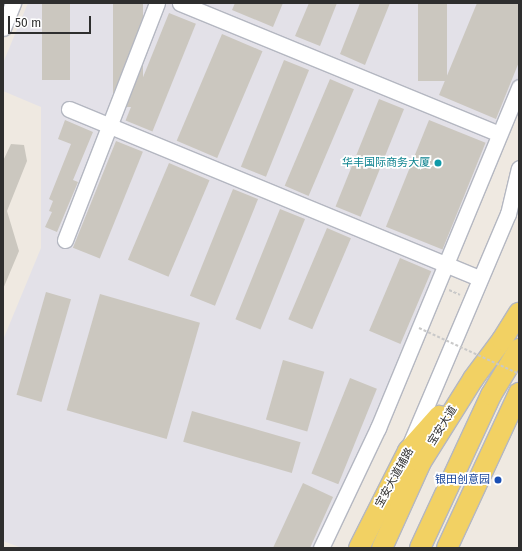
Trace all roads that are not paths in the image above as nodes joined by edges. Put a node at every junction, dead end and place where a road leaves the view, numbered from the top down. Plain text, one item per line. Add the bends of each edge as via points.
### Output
1 (13, 3) edge
2 (157, 3) edge
3 (180, 3) edge
4 (3, 28) edge
5 (519, 87) edge
6 (70, 109) dead end
7 (109, 126) junction
8 (499, 134) junction
9 (519, 168) edge
10 (65, 240) dead end
11 (446, 264) junction
12 (480, 278) junction
13 (519, 313) edge
14 (519, 349) edge
15 (473, 379) junction
16 (519, 393) edge
17 (408, 451) junction
18 (321, 548) edge
19 (359, 548) edge
20 (382, 548) edge
21 (420, 548) edge
22 (447, 548) edge

1 - 4 street
2 - 7 street
3 - 8 street
5 - 8 street
6 - 7 street
7 - 10 street
7 - 11 street
8 - 11 street
9 - 12 street via 508,214
11 - 12 street
11 - 18 street via 378,428
12 - 17 street
13 - 15 main road, 宝安大道
14 - 21 main road via 491,395
15 - 17 main road, 宝安大道辅路
15 - 20 main road, 宝安大道 via 421,462
16 - 22 main road
17 - 19 main road, 宝安大道辅路

